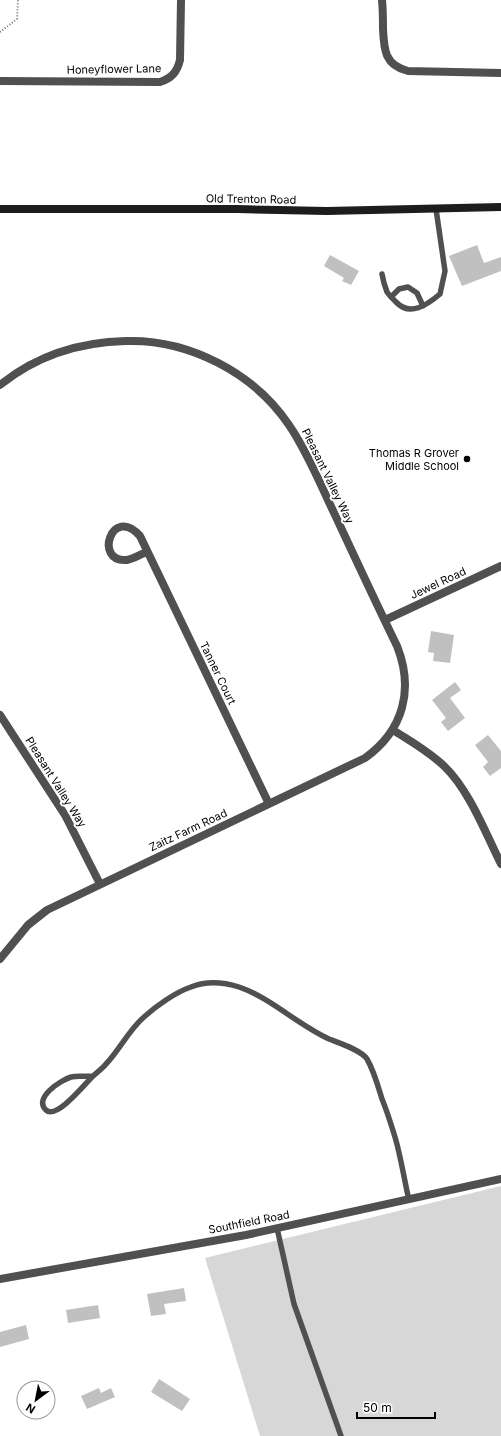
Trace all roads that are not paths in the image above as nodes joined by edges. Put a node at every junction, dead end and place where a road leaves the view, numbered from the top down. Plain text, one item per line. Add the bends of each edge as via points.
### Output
1 (181, 0) edge
2 (382, 0) edge
3 (501, 73) edge
4 (0, 81) edge
5 (501, 207) edge
6 (436, 208) junction
7 (0, 209) edge
8 (382, 274) dead end
9 (391, 297) junction
10 (423, 306) junction
11 (0, 385) edge
12 (147, 552) junction
13 (501, 566) edge
14 (385, 620) junction
15 (0, 716) edge
16 (393, 730) junction
17 (269, 804) junction
18 (501, 864) edge
19 (100, 884) junction
20 (0, 960) edge
21 (93, 1076) junction
22 (501, 1179) edge
23 (409, 1200) junction
24 (277, 1228) junction
25 (0, 1279) edge
26 (341, 1436) edge

1 - 4 street, Honeyflower Lane via 180,60 178,68 168,79 160,82
2 - 3 street via 384,49 387,57 400,69
5 - 6 main road, Old Trenton Road
6 - 7 main road, Old Trenton Road via 327,211
6 - 10 lane via 445,271 440,294
8 - 9 lane
9 - 10 lane via 407,310
9 - 10 lane via 399,289 408,287 417,293
11 - 14 street, Pleasant Valley Way via 47,356 70,348 112,341 141,341 183,348 227,368 264,395 300,441
12 - 12 street, Tanner Court via 140,536 129,527 119,528 109,537 110,550 121,560 130,560
12 - 17 street, Tanner Court
13 - 14 street, Jewel Road
14 - 16 street, Pleasant Valley Way via 405,672 404,702
15 - 19 street, Pleasant Valley Way via 65,815
16 - 17 street, Zaitz Farm Road via 384,742 365,758
16 - 18 street via 433,756 455,777 464,789
17 - 19 street, Zaitz Farm Road
19 - 20 street, Zaitz Farm Road via 46,910 28,925
21 - 21 lane via 64,1106 54,1112 44,1109 42,1104 46,1094 63,1080
21 - 23 lane via 106,1065 140,1021 170,999 190,987 210,982 239,987 366,1058 377,1082 395,1138
22 - 23 street, Southfield Road
23 - 24 street, Southfield Road
24 - 25 street, Southfield Road
24 - 26 lane via 294,1304

